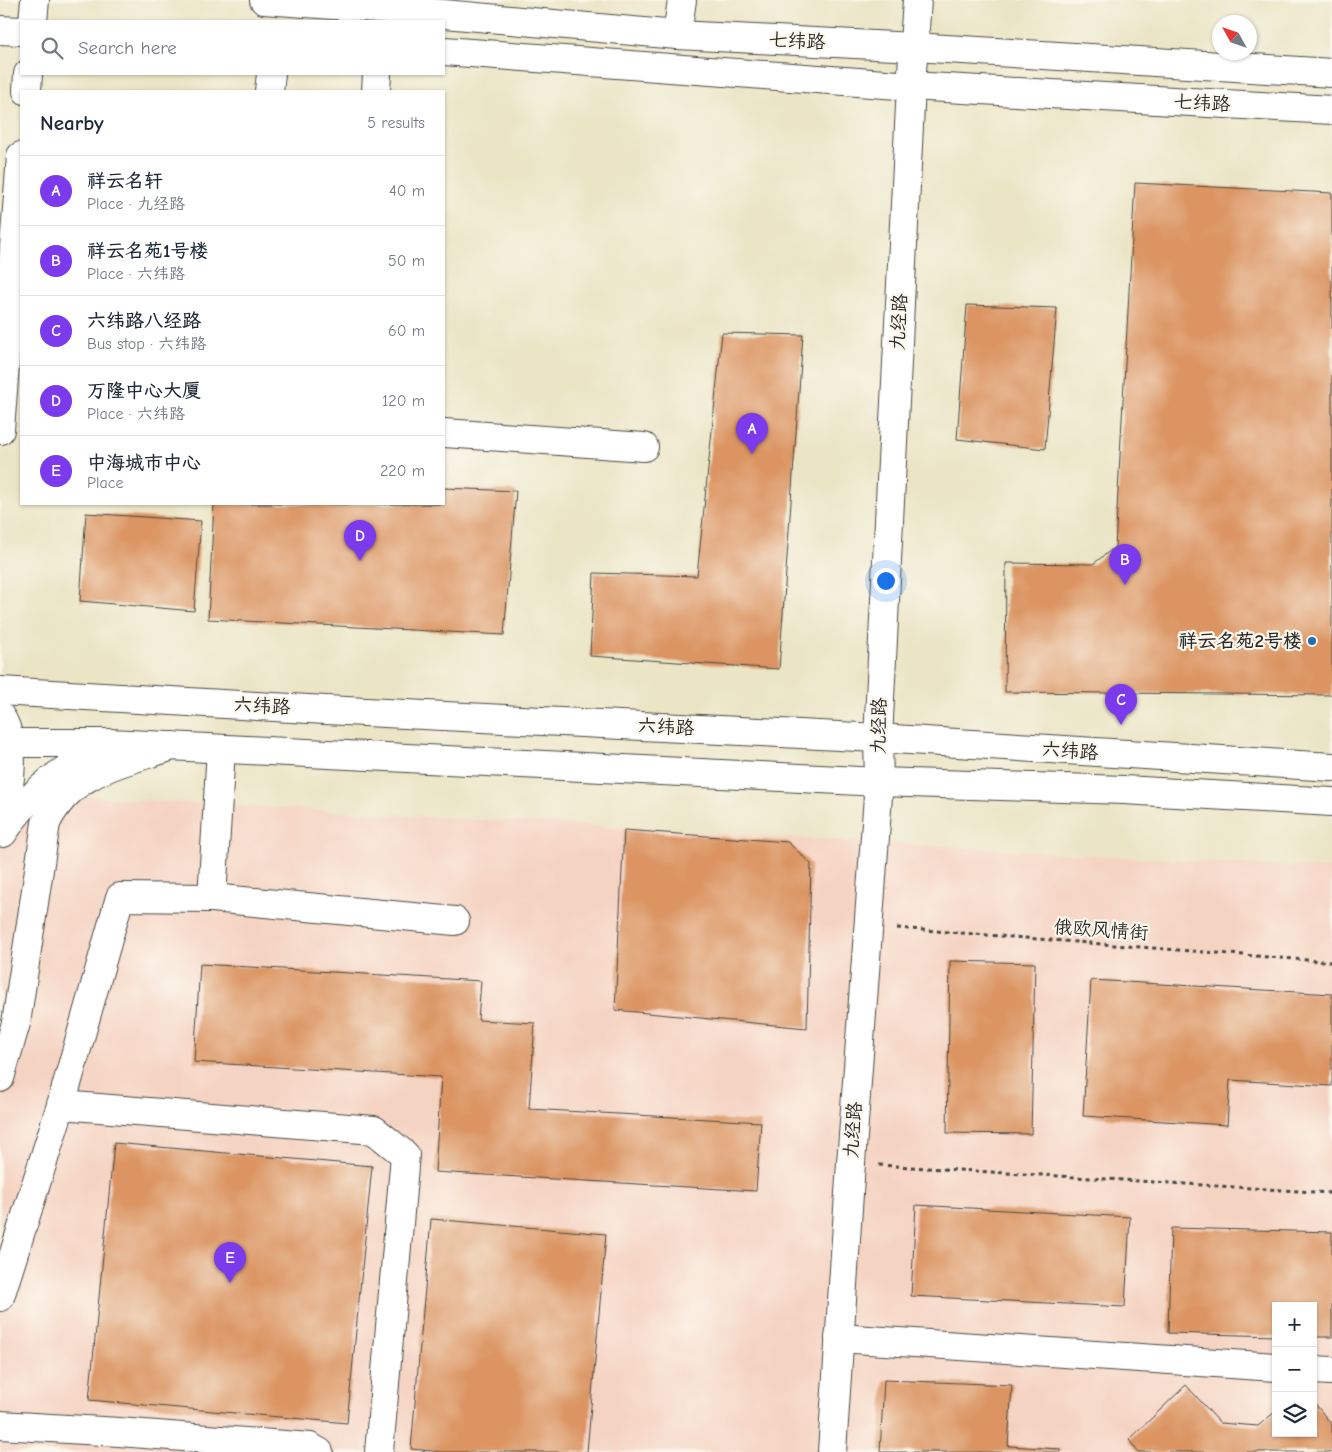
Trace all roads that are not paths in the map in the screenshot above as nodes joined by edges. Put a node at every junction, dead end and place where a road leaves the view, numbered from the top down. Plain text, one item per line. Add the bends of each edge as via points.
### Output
1 (35, 0) edge
2 (264, 0) edge
3 (682, 0) edge
4 (917, 0) edge
5 (390, 4) edge
6 (33, 20) edge
7 (0, 30) edge
8 (20, 32) edge
9 (677, 35) junction
10 (914, 47) junction
11 (445, 51) edge
12 (1332, 73) edge
13 (28, 75) edge
14 (271, 75) edge
15 (377, 75) edge
16 (911, 86) junction
17 (27, 90) edge
18 (269, 90) edge
19 (376, 90) edge
20 (1332, 110) edge
21 (20, 163) edge
22 (7, 250) edge
23 (0, 430) edge
24 (445, 433) edge
25 (644, 447) dead end
26 (0, 692) edge
27 (0, 716) edge
28 (878, 738) junction
29 (5, 743) edge
30 (110, 743) junction
31 (172, 746) junction
32 (221, 749) junction
33 (1332, 767) edge
34 (879, 782) junction
35 (1332, 802) edge
36 (2, 841) edge
37 (212, 898) junction
38 (455, 921) dead end
39 (0, 1078) edge
40 (61, 1105) junction
41 (0, 1297) edge
42 (839, 1338) junction
43 (1272, 1367) edge
44 (1317, 1370) edge
45 (1332, 1371) edge
46 (0, 1425) edge
47 (319, 1452) edge
48 (378, 1452) edge
49 (832, 1452) edge

1 - 6 street
2 - 5 street, 七纬路
3 - 9 street
4 - 10 street, 九经路
5 - 9 street, 七纬路
7 - 8 street
9 - 10 street, 七纬路
10 - 12 street, 七纬路
10 - 16 street, 九经路
11 - 16 street, 七纬路
13 - 17 street
14 - 18 street
15 - 19 street
16 - 20 street, 七纬路
16 - 28 street, 九经路
21 - 22 street
22 - 23 street
24 - 25 street
26 - 28 street, 六纬路
27 - 29 street
28 - 33 street, 六纬路
28 - 34 street, 九经路
29 - 30 street, 六纬路
29 - 36 street via 10,768
30 - 31 street, 六纬路
30 - 36 street via 41,788 16,813
31 - 32 street, 六纬路
31 - 39 street via 91,774 65,793 52,810 46,823 16,1023
32 - 34 street, 六纬路
32 - 37 street
34 - 35 street, 六纬路 via 1124,790
34 - 42 street, 九经路
37 - 38 street
37 - 40 street via 120,897
40 - 41 street
40 - 48 street via 374,1130 405,1155
42 - 43 street
42 - 49 street, 九经路
44 - 45 street
46 - 47 street via 310,1447

